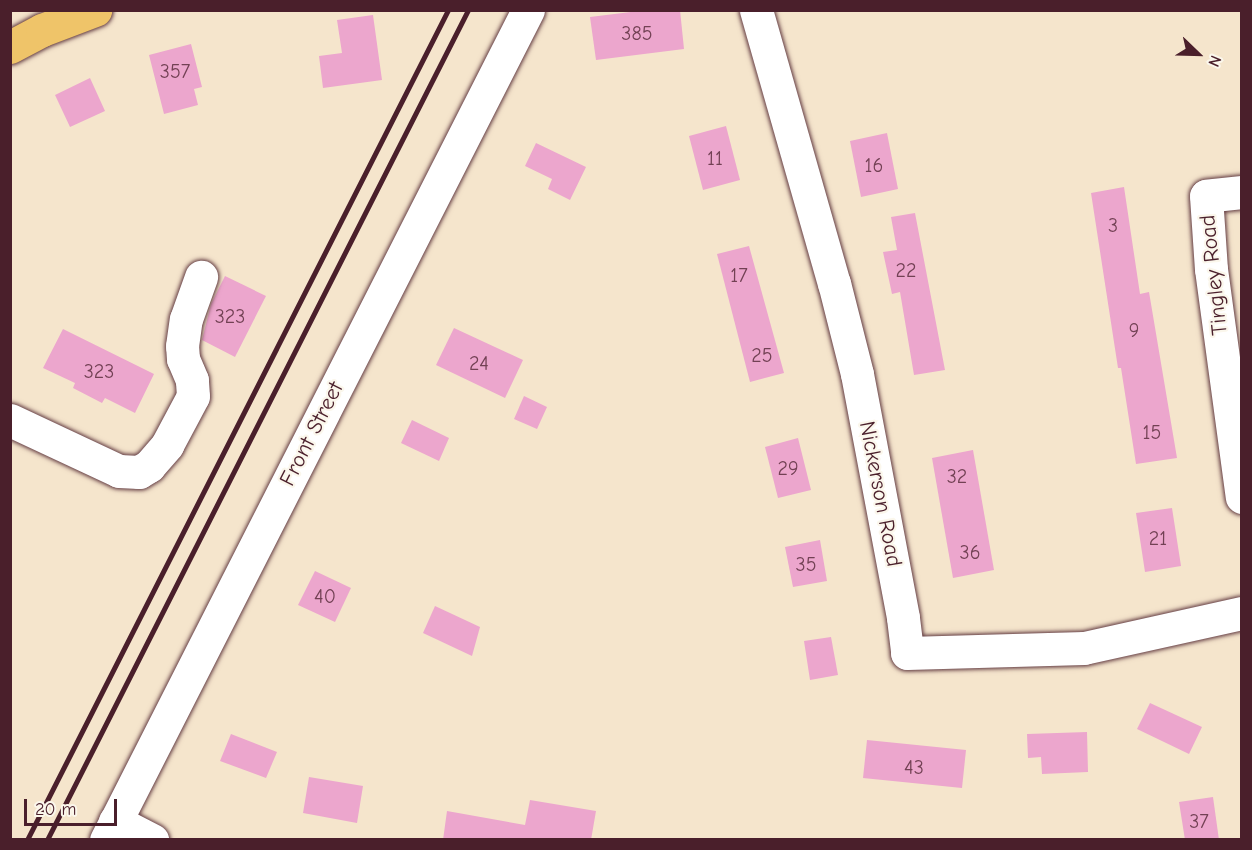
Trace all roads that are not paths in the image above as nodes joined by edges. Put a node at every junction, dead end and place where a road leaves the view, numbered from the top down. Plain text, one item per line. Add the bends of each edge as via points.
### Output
1 (96, 10) edge
2 (756, 10) edge
3 (520, 16) edge
4 (10, 47) edge
5 (1242, 192) edge
6 (201, 277) dead end
7 (10, 420) edge
8 (1242, 497) edge
9 (1242, 613) edge
10 (111, 830) edge
11 (153, 840) edge

1 - 4 main road
2 - 9 street, Nickerson Road via 846,328 869,433 907,653 1084,648
3 - 10 street, Front Street
5 - 8 street, Tingley Road via 1206,196 1211,269
6 - 7 street via 182,340 193,396 167,445 149,466 139,472 119,471
10 - 11 street

